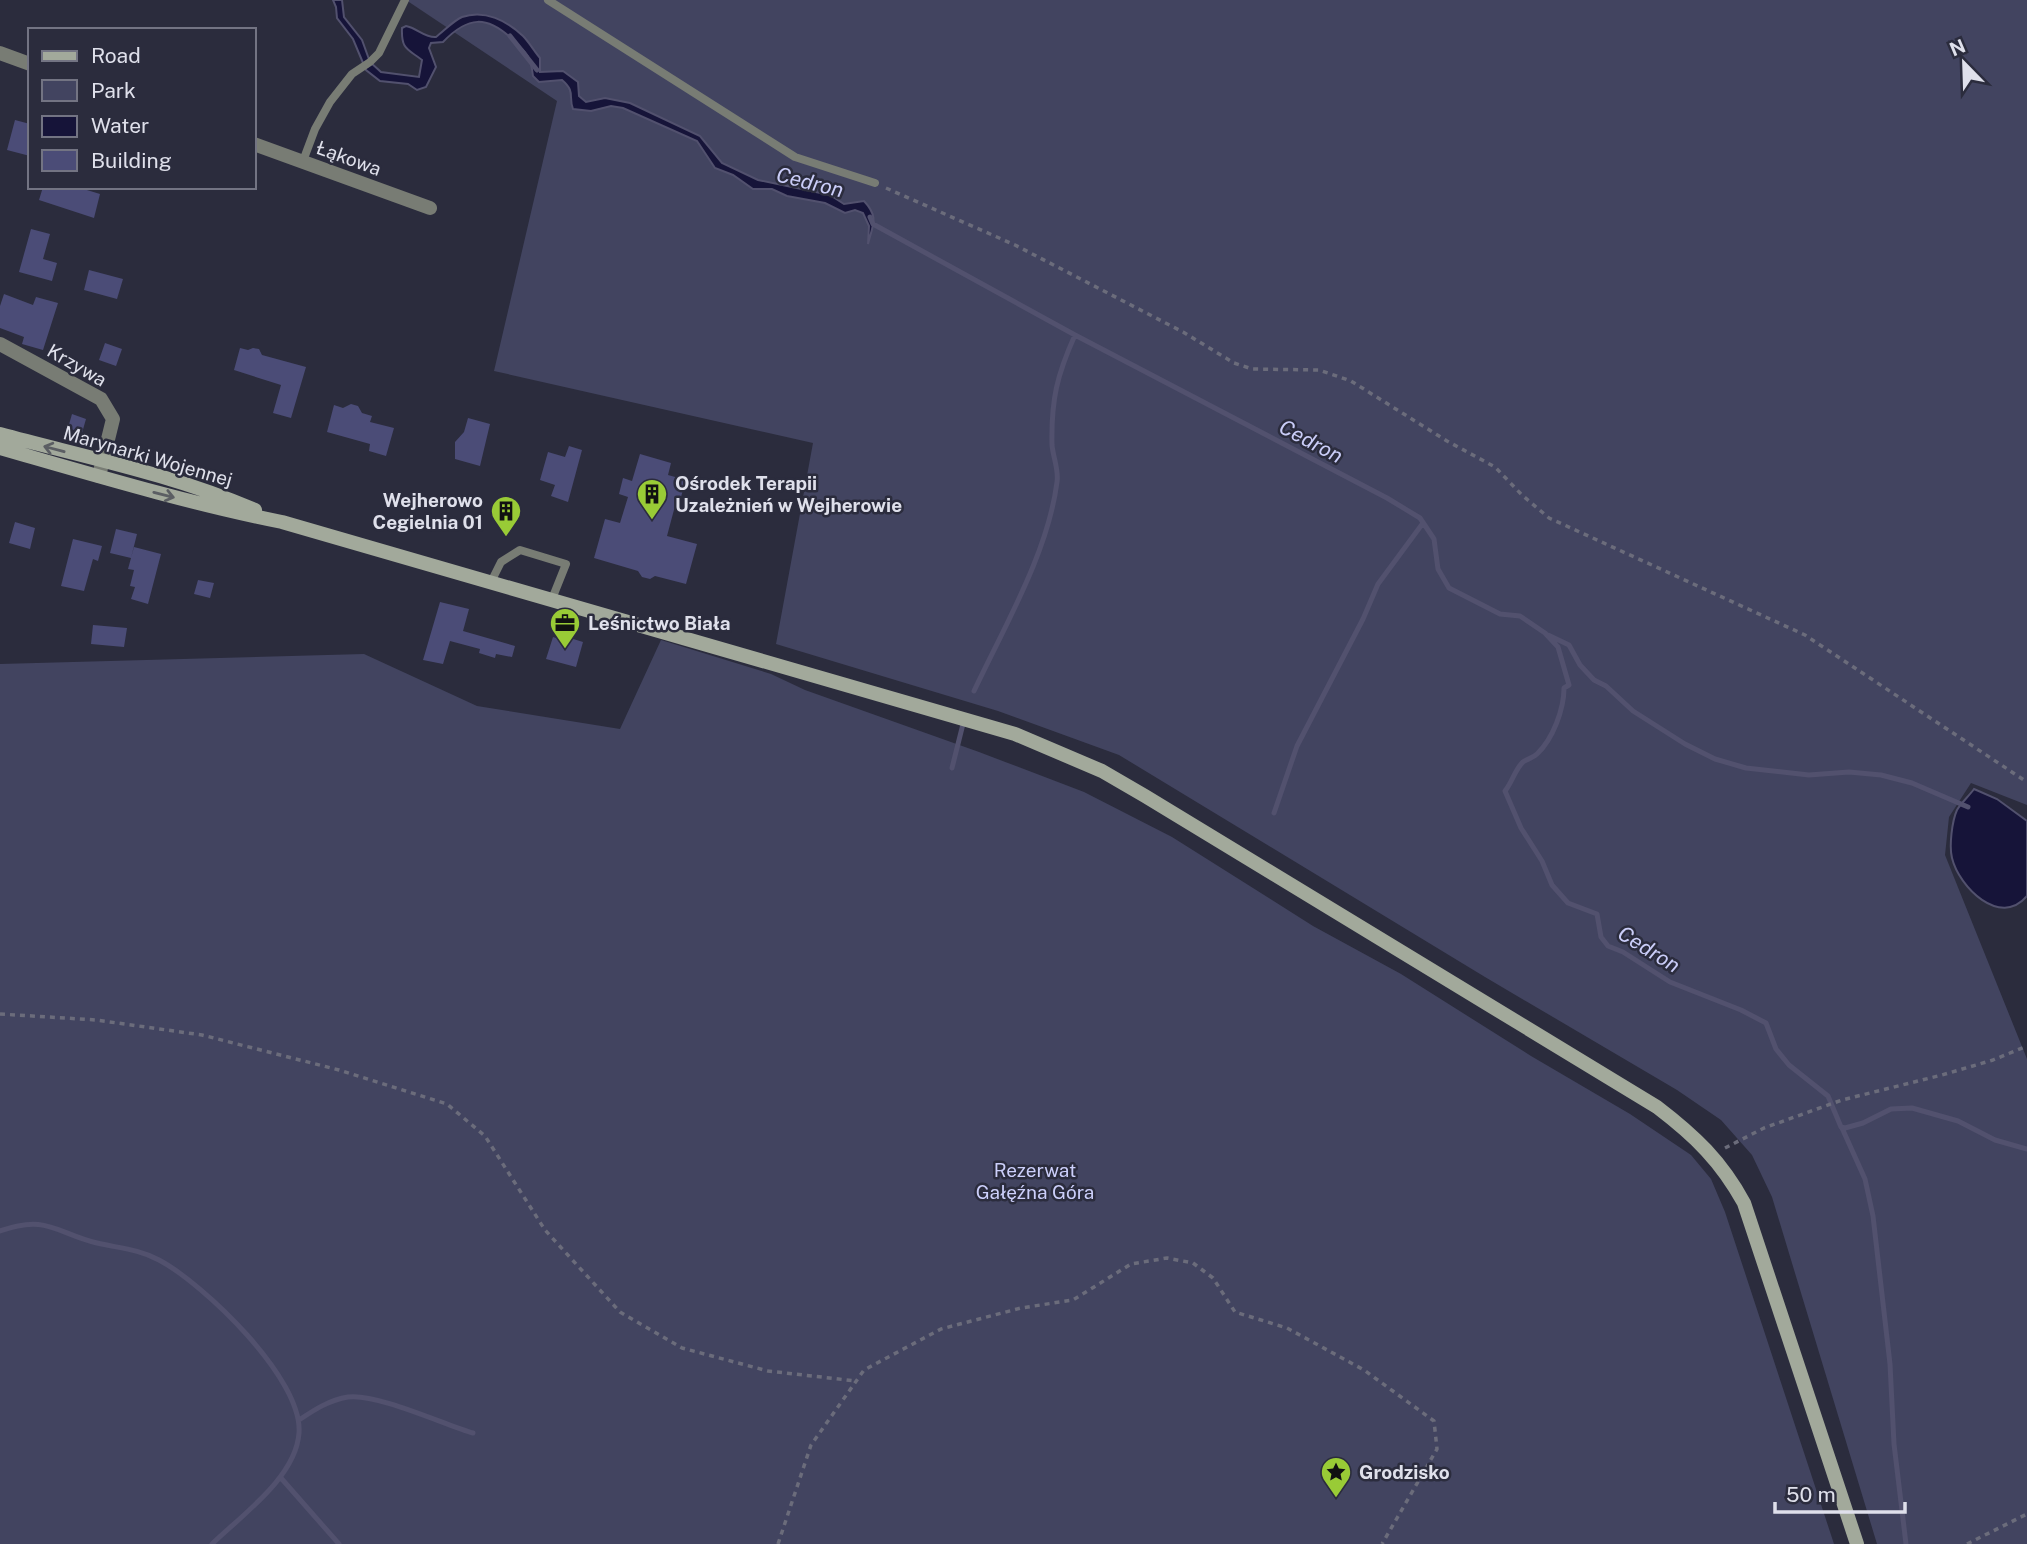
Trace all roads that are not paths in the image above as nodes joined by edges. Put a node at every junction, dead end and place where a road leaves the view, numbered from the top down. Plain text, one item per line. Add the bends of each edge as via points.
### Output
1 (405, 0) edge
2 (548, 0) edge
3 (0, 53) edge
4 (28, 63) edge
5 (256, 145) edge
6 (303, 162) junction
7 (875, 183) road end
8 (430, 208) dead end
9 (0, 344) edge
10 (0, 434) edge
11 (0, 448) edge
12 (102, 461) junction
13 (99, 476) junction
14 (282, 522) junction
15 (491, 582) junction
16 (552, 600) junction
17 (1857, 1544) edge

1 - 6 lane via 379,53 352,74 330,102
2 - 7 lane via 795,158
3 - 4 street
5 - 6 street, Łąkowa
6 - 8 street, Łąkowa
9 - 12 street, Krzywa via 101,399 113,419
12 -> 10 main road, Marynarki Wojennej
11 - 13 main road, Marynarki Wojennej
12 - 13 street, Krzywa
12 - 14 main road, Marynarki Wojennej via 231,499
13 -> 14 main road, Marynarki Wojennej
14 - 15 main road, Marynarki Wojennej
15 - 16 main road, Marynarki Wojennej
15 - 16 lane via 501,562 520,550 566,564
16 - 17 main road, Marynarki Wojennej via 1015,734 1102,771 1657,1107 1695,1136 1732,1180 1744,1203

